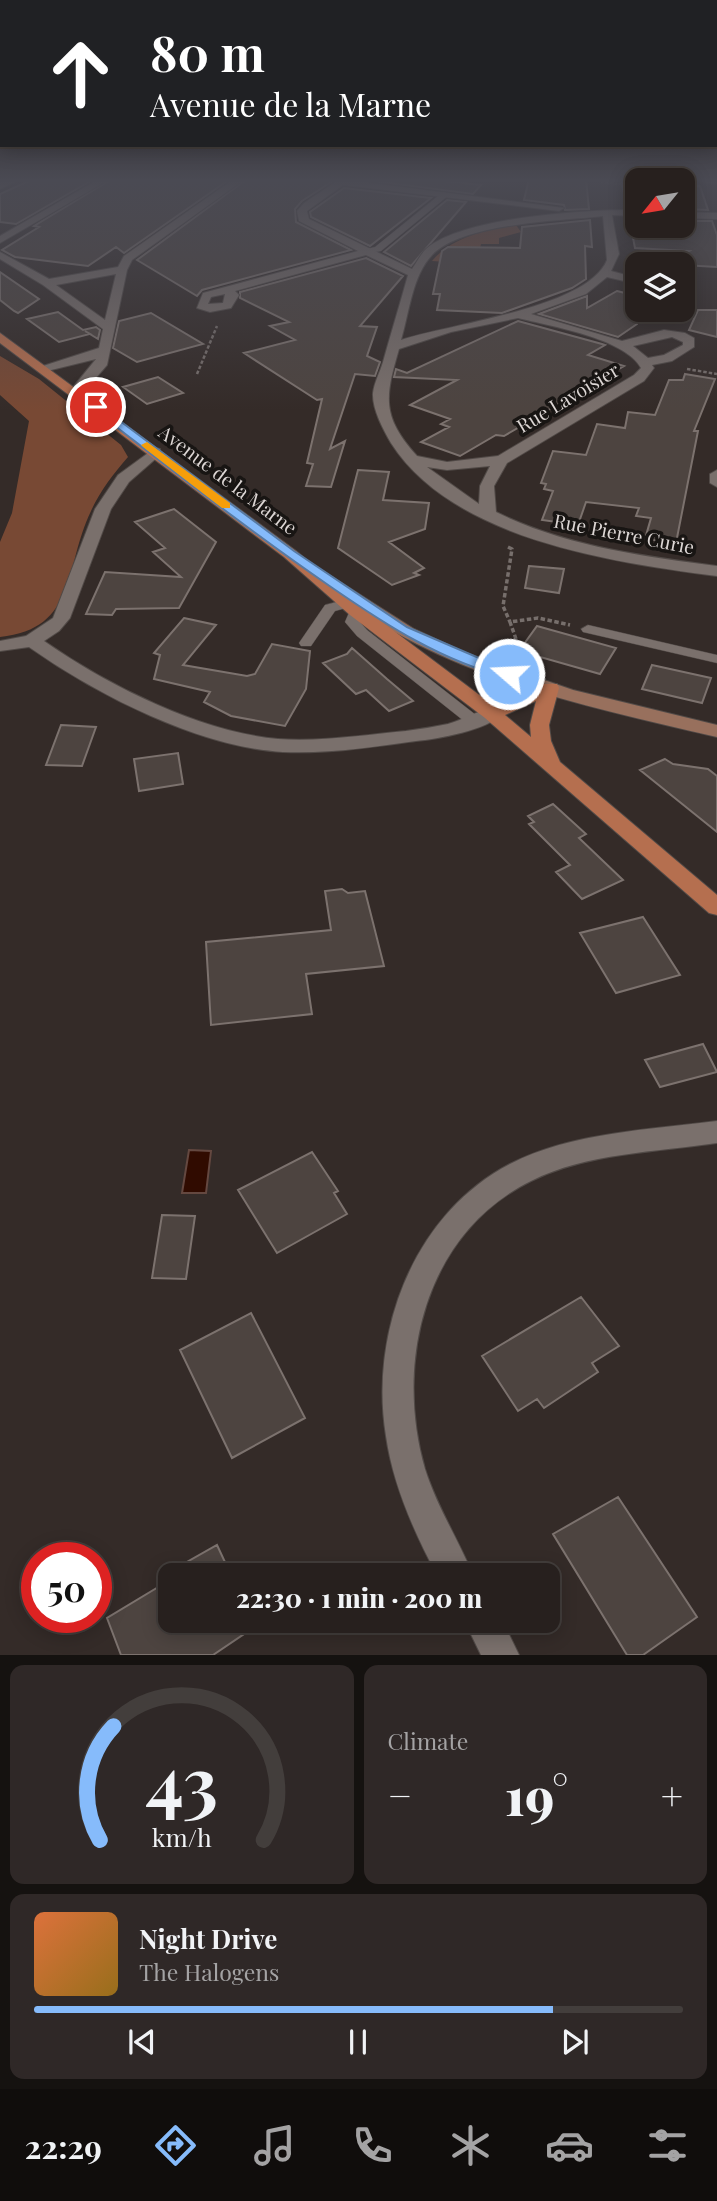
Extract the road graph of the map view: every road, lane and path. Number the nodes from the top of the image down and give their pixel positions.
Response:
1 (2, 256) edge
2 (132, 256) edge
3 (351, 256) edge
4 (375, 256) edge
5 (426, 256) edge
6 (611, 256) edge
7 (605, 273) junction
8 (414, 274) junction
9 (121, 276) junction
10 (625, 278) edge
11 (47, 283) junction
12 (227, 290) dead end
13 (520, 316) junction
14 (220, 317) dead end
15 (110, 329) junction
16 (0, 337) edge
17 (621, 345) junction
18 (393, 346) junction
19 (106, 349) junction
20 (648, 362) junction
21 (47, 369) junction
22 (197, 374) dead end
23 (77, 391) junction
24 (155, 452) junction
25 (412, 460) junction
26 (502, 460) junction
27 (717, 474) edge
28 (717, 483) edge
29 (490, 516) junction
30 (511, 527) junction
31 (290, 554) junction
32 (717, 570) edge
33 (352, 607) junction
34 (510, 622) junction
35 (588, 629) joint
36 (516, 639) dead end
37 (32, 640) junction
38 (306, 643) dead end
39 (0, 646) edge
40 (717, 659) edge
41 (550, 688) junction
42 (484, 718) junction
43 (717, 731) edge
44 (560, 773) junction
45 (717, 907) edge
46 (717, 1132) edge
47 (449, 1563) edge
48 (489, 1633) edge
49 (501, 1655) edge

1 - 11 street
2 - 9 street
3 - 12 street
4 - 8 street
5 - 8 street, Rue Pierre Curie
6 - 7 street
7 - 10 street
7 - 13 street
8 - 18 street, Rue Pierre Curie
9 - 11 street
9 - 15 street
11 - 15 street
13 - 17 street, Rue Lavoisier
13 - 18 street
14 - 22 path
15 - 19 street
16 - 21 main road, Avenue de la Marne
17 - 20 street, Rue Lavoisier
17 - 20 street, Rue Lavoisier
18 - 25 street, Rue Pierre Curie
19 - 21 street
19 - 23 street
20 - 26 street, Rue Lavoisier
21 - 23 main road, Avenue de la Marne
23 - 24 main road, Avenue de la Marne
24 - 31 main road, Avenue de la Marne
24 - 37 street
25 - 26 street, Rue Lavoisier
25 - 29 street, Rue Pierre Curie
26 - 29 street, Rue Lavoisier
27 - 28 street
29 - 30 street, Rue Pierre Curie
30 - 32 street, Rue Pierre Curie
30 - 34 path
31 - 33 main road, Avenue de la Marne
31 - 41 main road
33 - 38 lane
33 - 42 main road, Avenue de la Marne
34 - 35 path
34 - 36 path
35 - 40 lane
37 - 39 street
37 - 42 street
41 - 42 main road
41 - 43 main road
41 - 44 main road
42 - 44 main road, Avenue de la Marne
44 - 45 main road, Avenue de la Marne
46 - 47 street
48 - 49 street

